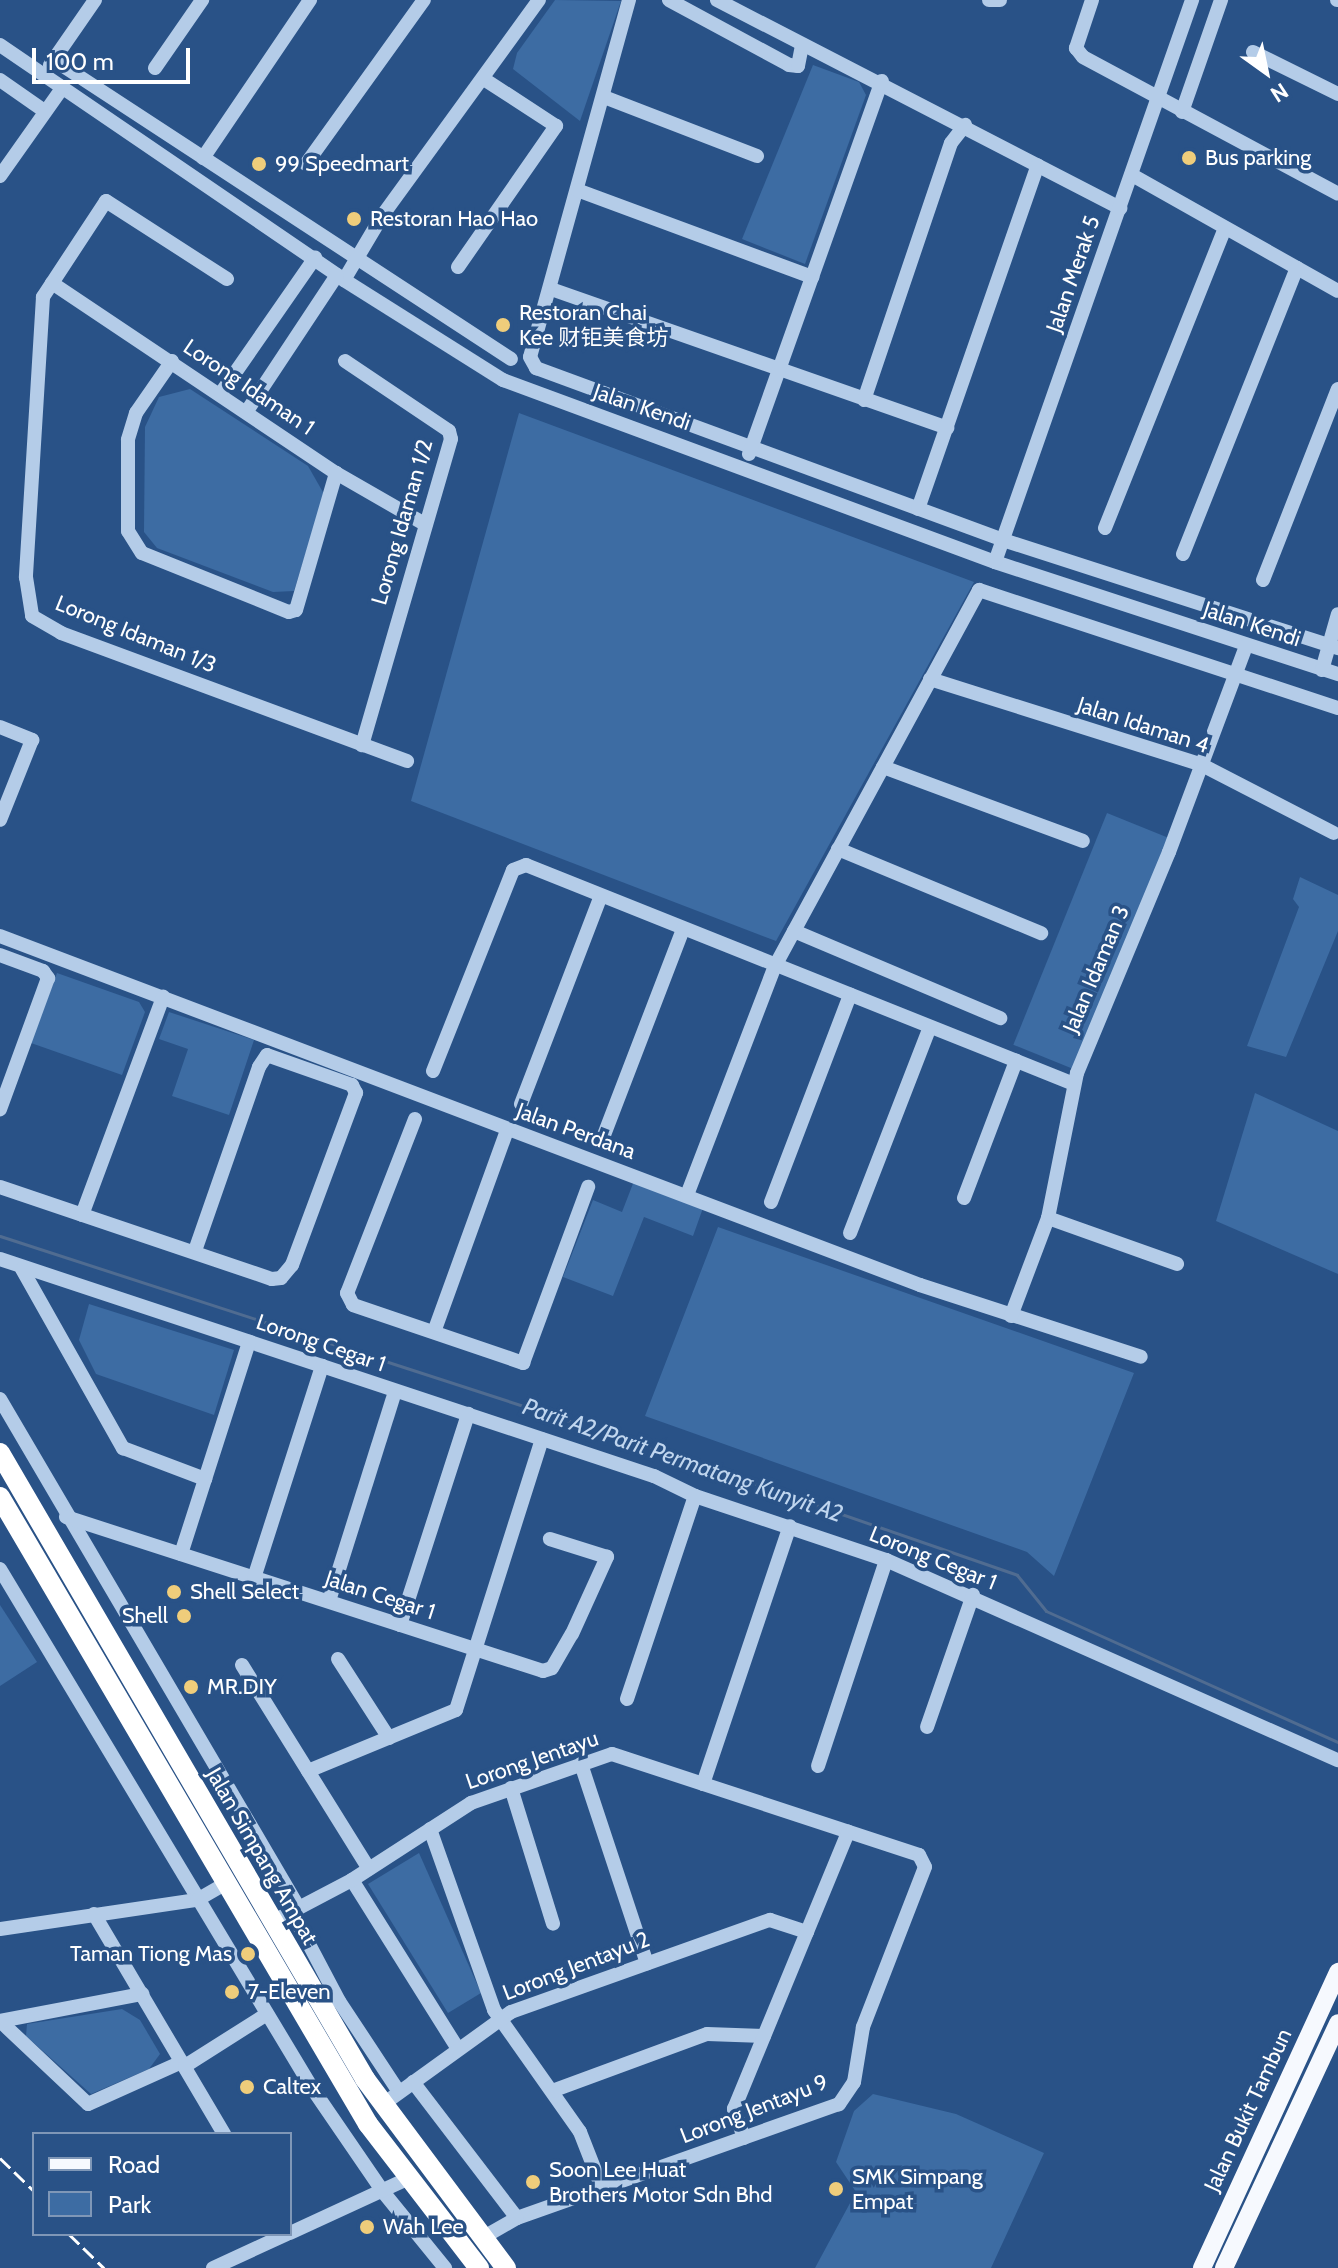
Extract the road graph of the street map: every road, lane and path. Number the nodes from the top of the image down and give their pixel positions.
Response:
1 (95, 0) edge
2 (202, 0) edge
3 (310, 0) edge
4 (424, 0) edge
5 (539, 0) edge
6 (629, 0) edge
7 (669, 0) edge
8 (717, 0) edge
9 (989, 0) edge
10 (1000, 0) edge
11 (1092, 0) edge
12 (1192, 0) edge
13 (1221, 0) edge
14 (0, 45) edge
15 (802, 46) junction
16 (1253, 52) dead end
17 (54, 60) junction
18 (155, 68) dead end
19 (44, 74) junction
20 (484, 79) junction
21 (0, 80) edge
22 (882, 81) junction
23 (63, 87) junction
24 (1338, 94) edge
25 (1158, 95) junction
26 (604, 97) junction
27 (43, 110) junction
28 (1182, 112) junction
29 (965, 125) junction
30 (757, 156) dead end
31 (203, 158) junction
32 (306, 164) dead end
33 (1038, 165) junction
34 (1132, 175) junction
35 (0, 176) edge
36 (577, 190) junction
37 (1338, 194) edge
38 (1120, 208) junction
39 (1225, 228) junction
40 (357, 257) junction
41 (315, 258) junction
42 (458, 267) dead end
43 (1297, 268) junction
44 (340, 277) junction
45 (812, 277) junction
46 (227, 279) dead end
47 (52, 283) junction
48 (551, 289) junction
49 (1338, 291) edge
50 (511, 359) dead end
51 (172, 361) junction
52 (345, 361) dead end
53 (779, 370) junction
54 (1338, 389) edge
55 (221, 393) junction
56 (864, 400) junction
57 (247, 411) junction
58 (947, 428) junction
59 (751, 447) junction
60 (745, 466) junction
61 (336, 473) junction
62 (918, 509) junction
63 (423, 523) junction
64 (1105, 528) dead end
65 (1003, 540) junction
66 (1183, 554) dead end
67 (995, 562) junction
68 (1263, 580) dead end
69 (1338, 614) edge
70 (1246, 646) junction
71 (1333, 647) edge
72 (1322, 670) junction
73 (1235, 674) junction
74 (1338, 674) edge
75 (930, 679) junction
76 (1338, 708) edge
77 (0, 727) edge
78 (362, 745) junction
79 (407, 761) dead end
80 (1202, 765) junction
81 (883, 767) junction
82 (0, 820) edge
83 (1334, 833) dead end
84 (1083, 841) dead end
85 (838, 849) junction
86 (601, 896) junction
87 (683, 929) junction
88 (794, 931) junction
89 (1041, 933) dead end
90 (0, 936) edge
91 (0, 955) edge
92 (775, 966) junction
93 (850, 995) junction
94 (163, 997) junction
95 (1000, 1018) dead end
96 (930, 1027) junction
97 (1016, 1061) junction
98 (433, 1071) dead end
99 (1074, 1084) junction
100 (521, 1104) dead end
101 (0, 1109) edge
102 (415, 1119) dead end
103 (507, 1130) junction
104 (604, 1135) dead end
105 (0, 1187) edge
106 (588, 1187) dead end
107 (687, 1195) junction
108 (964, 1198) dead end
109 (771, 1202) dead end
110 (82, 1215) junction
111 (1048, 1218) junction
112 (850, 1233) dead end
113 (195, 1251) junction
114 (0, 1259) edge
115 (1177, 1264) dead end
116 (22, 1269) junction
117 (1011, 1316) junction
118 (434, 1332) junction
119 (249, 1342) junction
120 (1141, 1357) dead end
121 (322, 1366) junction
122 (395, 1392) junction
123 (0, 1399) edge
124 (468, 1414) junction
125 (542, 1439) junction
126 (0, 1453) edge
127 (205, 1479) junction
128 (54, 1496) junction
129 (695, 1496) junction
130 (0, 1497) edge
131 (31, 1507) junction
132 (66, 1517) junction
133 (790, 1526) junction
134 (550, 1539) dead end
135 (181, 1554) junction
136 (886, 1560) junction
137 (0, 1569) edge
138 (254, 1578) junction
139 (973, 1595) junction
140 (329, 1601) junction
141 (400, 1625) junction
142 (473, 1649) junction
143 (338, 1659) dead end
144 (242, 1665) dead end
145 (627, 1699) dead end
146 (927, 1727) dead end
147 (389, 1738) junction
148 (1338, 1760) edge
149 (581, 1764) junction
150 (818, 1766) dead end
151 (308, 1771) junction
152 (703, 1784) junction
153 (511, 1788) junction
154 (430, 1829) junction
155 (848, 1832) junction
156 (919, 1855) joint
157 (369, 1869) junction
158 (352, 1880) junction
159 (225, 1884) junction
160 (197, 1900) junction
161 (295, 1910) junction
162 (94, 1914) junction
163 (272, 1922) junction
164 (553, 1924) dead end
165 (0, 1929) edge
166 (807, 1932) junction
167 (647, 1963) junction
168 (1338, 1972) edge
169 (142, 1994) junction
170 (267, 2014) junction
171 (499, 2020) junction
172 (0, 2021) edge
173 (1338, 2023) edge
174 (764, 2036) junction
175 (458, 2049) junction
176 (183, 2064) junction
177 (413, 2082) junction
178 (552, 2091) junction
179 (399, 2092) junction
180 (382, 2105) junction
181 (223, 2132) edge
182 (744, 2138) junction
183 (409, 2178) junction
184 (602, 2188) junction
185 (384, 2193) junction
186 (517, 2218) junction
187 (292, 2232) edge
188 (282, 2236) edge
189 (482, 2238) junction
190 (213, 2268) edge
191 (445, 2268) edge
192 (479, 2268) edge
193 (506, 2268) edge
194 (1202, 2268) edge
195 (1224, 2268) edge

1 - 17 street
2 - 18 street
3 - 31 street
4 - 32 street
5 - 20 street
6 - 26 street
7 - 15 street
8 - 15 street
9 - 10 street
11 - 25 street
12 - 25 street, Jalan Merak 5
13 - 28 street
14 - 19 street, Jalan Kendi
15 - 22 street
16 - 24 street
17 - 19 street
17 - 31 street
19 - 23 street, Jalan Kendi
20 - 40 street
20 - 42 street
21 - 27 street
22 - 29 street
22 - 45 street
23 - 27 street
23 - 41 street, Jalan Kendi
25 - 28 street
25 - 34 street, Jalan Merak 5
26 - 30 street
26 - 36 street
27 - 35 street
28 - 37 street
29 - 33 street
29 - 56 street
31 - 40 street
33 - 38 street
33 - 58 street
34 - 38 street, Jalan Merak 5
34 - 39 street
36 - 45 street
36 - 48 street
38 - 65 street, Jalan Merak 5
39 - 43 street
39 - 64 street
40 - 44 street
40 - 50 street
41 - 44 street, Jalan Kendi
41 - 55 street
43 - 49 street
43 - 66 street
44 - 57 street
44 - 60 street, Jalan Kendi
45 - 53 street
46 - 47 street, Lorong Idaman 1/3
47 - 51 street, Lorong Idaman 1
47 - 78 street, Lorong Idaman 1/3
48 - 53 street
48 - 59 street, Jalan Kendi
51 - 55 street, Lorong Idaman 1
51 - 61 street
52 - 63 street, Lorong Idaman 1/2
53 - 56 street
53 - 59 street
54 - 68 street
55 - 57 street, Lorong Idaman 1
56 - 58 street
57 - 61 street, Lorong Idaman 1
58 - 62 street
59 - 60 street
59 - 62 street, Jalan Kendi
60 - 67 street, Jalan Kendi
61 - 63 street, Lorong Idaman 1
62 - 65 street, Jalan Kendi
63 - 78 street, Lorong Idaman 1/2
65 - 67 street, Jalan Merak 5
65 - 71 street, Jalan Kendi
67 - 70 street, Jalan Kendi
69 - 71 street
70 - 72 street, Jalan Kendi
70 - 73 street, Jalan Idaman 3
71 - 72 street
72 - 74 street, Jalan Kendi
73 - 75 street
73 - 76 street
73 - 80 street, Jalan Idaman 3
75 - 80 street, Jalan Idaman 4
75 - 81 street
77 - 82 street
78 - 79 street, Lorong Idaman 1/3
80 - 83 street, Jalan Idaman 4
80 - 99 street, Jalan Idaman 3
81 - 84 street
81 - 85 street
85 - 88 street
85 - 89 street
86 - 87 street
86 - 98 street
86 - 100 street
87 - 92 street
87 - 104 street
88 - 92 street
88 - 95 street
90 - 94 street, Jalan Perdana
91 - 101 street
92 - 93 street
92 - 107 street
93 - 96 street
93 - 109 street
94 - 103 street, Jalan Perdana
94 - 110 street
96 - 97 street
96 - 112 street
97 - 99 street
97 - 108 street
99 - 111 street, Jalan Idaman 3
102 - 118 street
103 - 107 street, Jalan Perdana
103 - 118 street
105 - 110 street
106 - 118 street
107 - 117 street, Jalan Perdana
110 - 113 street
111 - 115 street
111 - 117 street, Jalan Idaman 3
113 - 113 street
114 - 116 street, Lorong Cegar 1
116 - 119 street, Lorong Cegar 1
116 - 127 street
117 - 120 street, Jalan Perdana
119 - 121 street, Lorong Cegar 1
119 - 127 street
121 - 122 street, Lorong Cegar 1
121 - 138 street
122 - 124 street, Lorong Cegar 1
122 - 140 street
123 - 128 street
124 - 125 street, Lorong Cegar 1
124 - 141 street
125 - 129 street, Lorong Cegar 1
125 - 142 street
126 - 131 highway, Jalan Simpang Ampat
127 - 135 street
128 - 131 street
128 - 132 street
129 - 133 street, Lorong Cegar 1
129 - 145 street
130 - 159 highway, Jalan Simpang Ampat
131 - 163 highway, Jalan Simpang Ampat
132 - 135 street, Jalan Cegar 1
132 - 161 street
133 - 136 street, Lorong Cegar 1
133 - 152 street
134 - 142 street, Jalan Cegar 1
135 - 138 street, Jalan Cegar 1
136 - 139 street, Lorong Cegar 1
136 - 150 street
137 - 160 street
138 - 140 street, Jalan Cegar 1
139 - 146 street
139 - 148 street, Lorong Cegar 1
140 - 141 street, Jalan Cegar 1
141 - 142 street, Jalan Cegar 1
142 - 147 street
143 - 147 street
144 - 151 street
147 - 151 street
149 - 152 street, Lorong Jentayu
149 - 153 street, Lorong Jentayu
149 - 167 street
151 - 157 street
152 - 155 street, Lorong Jentayu
153 - 154 street, Lorong Jentayu
153 - 164 street
154 - 157 street, Lorong Jentayu
154 - 171 street
155 - 156 street, Lorong Jentayu
155 - 166 street
156 - 182 street, Lorong Jentayu 9
157 - 158 street, Lorong Jentayu
158 - 161 street, Lorong Jentayu
158 - 175 street
159 - 160 street
159 - 183 highway, Jalan Simpang Ampat
160 - 162 street
160 - 170 street
161 - 163 street, Lorong Jentayu
161 - 179 street
162 - 165 street
162 - 169 street
163 - 180 highway, Jalan Simpang Ampat
166 - 167 street, Lorong Jentayu 2
166 - 174 street
167 - 171 street, Lorong Jentayu 2
168 - 194 main road, Jalan Bukit Tambun
169 - 172 street
169 - 176 street
170 - 176 street
170 - 185 street
171 - 175 street, Lorong Jentayu 2
171 - 178 street
172 - 176 street
173 - 195 main road, Jalan Bukit Tambun
174 - 178 street
174 - 182 street
175 - 177 street, Lorong Jentayu 2
176 - 181 street
177 - 179 street, Lorong Jentayu 2
177 - 186 street
178 - 184 street
179 - 180 street, Lorong Jentayu 2
180 - 189 highway, Jalan Simpang Ampat
182 - 184 street, Lorong Jentayu 9
183 - 185 street
183 - 192 highway, Jalan Simpang Ampat
184 - 186 street, Lorong Jentayu 9
185 - 187 street
185 - 191 street
186 - 189 street, Lorong Jentayu 9
188 - 190 street
189 - 193 highway, Jalan Simpang Ampat

